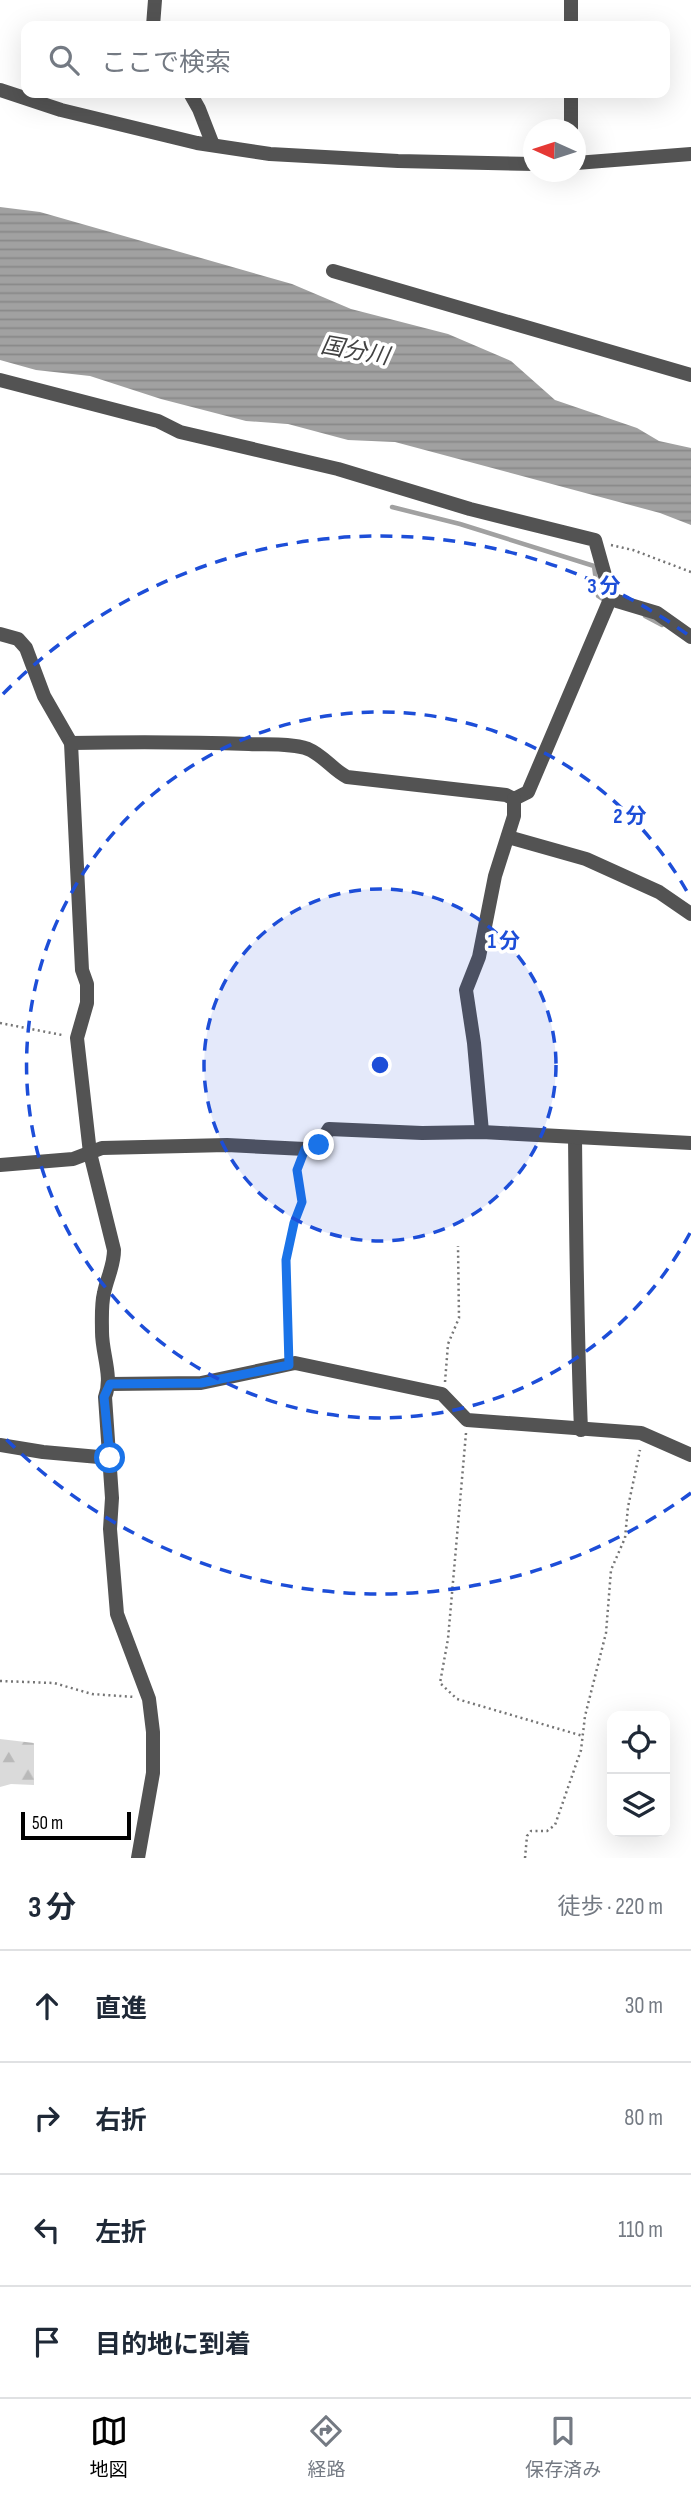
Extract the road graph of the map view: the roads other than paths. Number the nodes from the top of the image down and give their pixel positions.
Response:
1 (155, 0) edge
2 (571, 0) edge
3 (153, 21) edge
4 (571, 21) edge
5 (0, 90) edge
6 (21, 97) edge
7 (24, 98) edge
8 (193, 98) edge
9 (571, 98) edge
10 (571, 119) edge
11 (213, 145) junction
12 (691, 154) edge
13 (586, 162) edge
14 (523, 164) edge
15 (333, 271) dead end
16 (691, 375) edge
17 (0, 380) edge
18 (609, 601) junction
19 (0, 634) edge
20 (691, 637) edge
21 (71, 743) junction
22 (514, 799) junction
23 (508, 837) junction
24 (691, 914) edge
25 (481, 1132) junction
26 (575, 1137) junction
27 (691, 1143) edge
28 (90, 1153) junction
29 (0, 1165) edge
30 (110, 1384) junction
31 (581, 1430) junction
32 (0, 1445) edge
33 (691, 1455) edge
34 (110, 1458) junction
35 (138, 1858) edge

1 - 3 street
2 - 4 street
5 - 6 street
7 - 11 street
8 - 11 street
9 - 10 street
11 - 14 street
12 - 13 street
15 - 16 street
17 - 18 street
18 - 20 street
18 - 22 street
19 - 21 street
21 - 22 street
21 - 28 street
22 - 23 street
23 - 24 street
23 - 25 street
25 - 26 street
25 - 28 street
26 - 27 street
26 - 31 street
28 - 29 street
28 - 30 street
30 - 31 street
30 - 34 street
31 - 33 street
32 - 34 street
34 - 35 street

